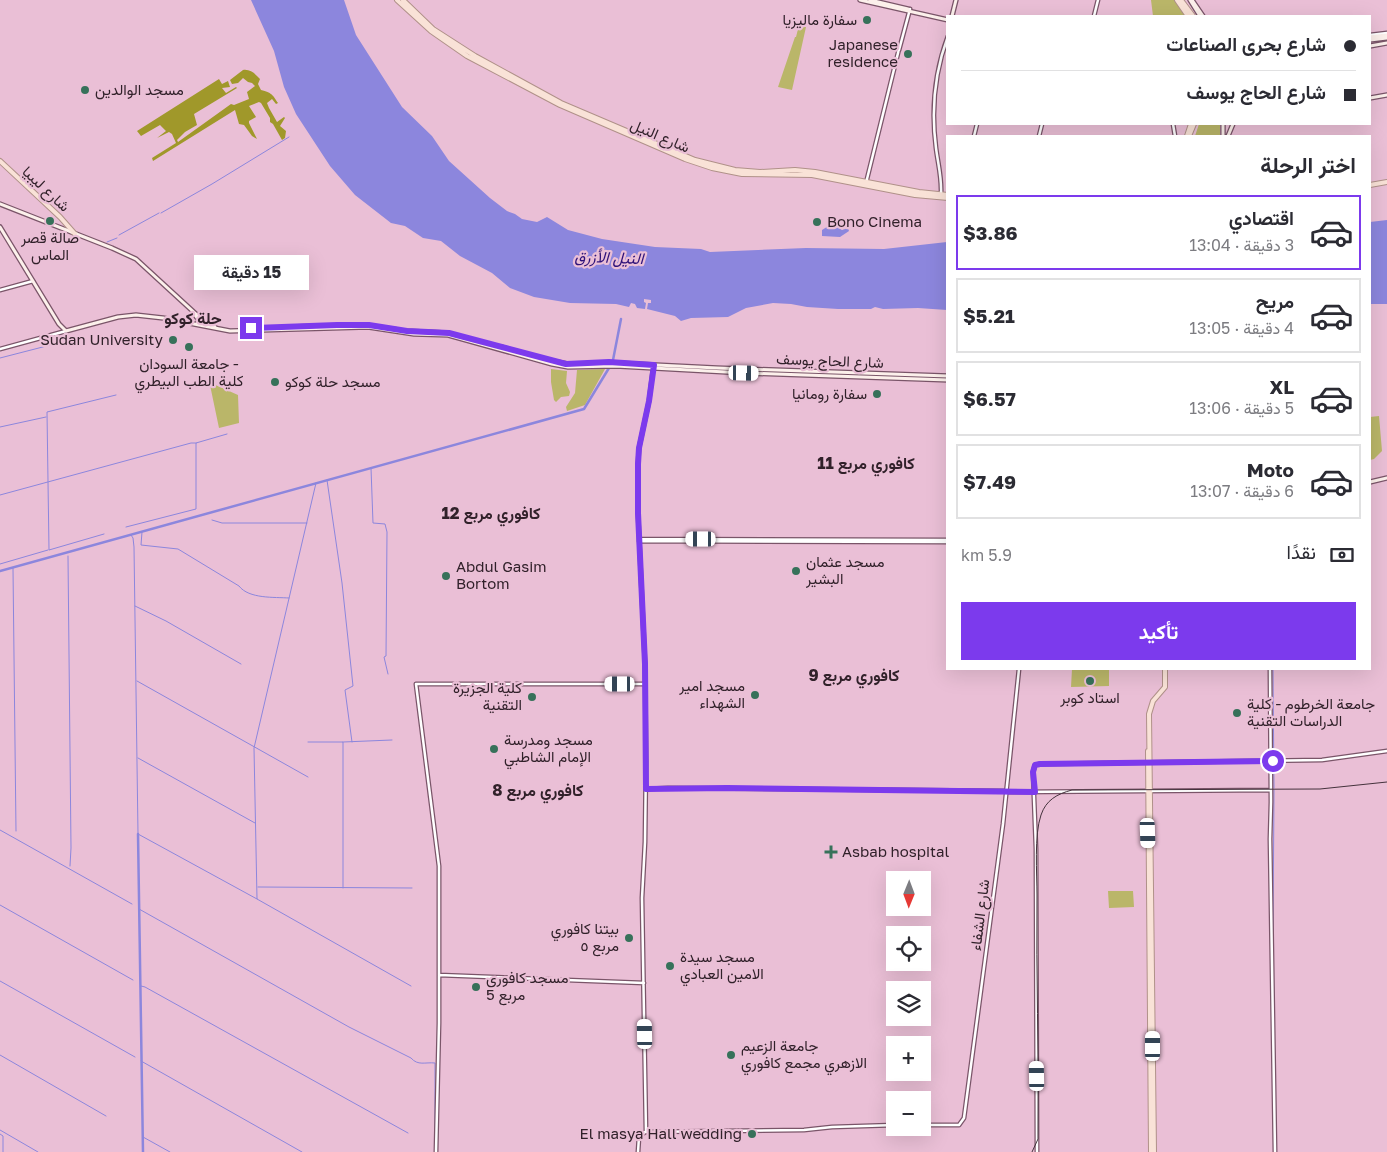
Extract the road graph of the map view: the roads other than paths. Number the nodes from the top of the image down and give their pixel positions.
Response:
1 (397, 0) edge
2 (402, 0) edge
3 (860, 0) edge
4 (870, 0) edge
5 (957, 0) edge
6 (1098, 0) edge
7 (1191, 0) edge
8 (1181, 1) edge
9 (908, 10) junction
10 (953, 15) edge
11 (1094, 15) edge
12 (1188, 15) edge
13 (1192, 15) edge
14 (1201, 15) edge
15 (946, 19) edge
16 (1386, 35) edge
17 (1371, 38) edge
18 (946, 43) edge
19 (1387, 44) edge
20 (1371, 46) edge
21 (1387, 95) edge
22 (1371, 98) edge
23 (570, 108) junction
24 (0, 161) edge
25 (1387, 181) edge
26 (867, 183) junction
27 (1371, 184) edge
28 (941, 194) junction
29 (946, 195) edge
30 (946, 196) edge
31 (0, 205) edge
32 (0, 227) edge
33 (75, 234) junction
34 (33, 281) junction
35 (0, 290) edge
36 (194, 312) junction
37 (59, 324) junction
38 (193, 324) junction
39 (236, 330) junction
40 (69, 331) junction
41 (57, 334) junction
42 (0, 349) edge
43 (654, 366) junction
44 (946, 376) edge
45 (915, 377) junction
46 (946, 380) edge
47 (1387, 478) edge
48 (1371, 482) edge
49 (639, 540) junction
50 (946, 541) edge
51 (1020, 670) edge
52 (1164, 670) edge
53 (1270, 670) edge
54 (645, 684) junction
55 (1387, 752) edge
56 (1272, 761) junction
57 (1149, 762) junction
58 (646, 789) junction
59 (1271, 790) junction
60 (1006, 791) junction
61 (1149, 791) junction
62 (1035, 792) junction
63 (438, 975) junction
64 (644, 983) junction
65 (931, 1125) edge
66 (886, 1126) edge
67 (646, 1132) junction
68 (436, 1152) edge
69 (638, 1152) edge
70 (1038, 1152) edge
71 (1153, 1152) edge
72 (1275, 1152) edge

1 - 23 main road, شارع النيل
2 - 23 main road, شارع النيل
3 - 9 main road
4 - 9 main road
5 - 10 main road
6 - 11 street
7 - 14 main road
8 - 12 main road
8 - 13 main road
9 - 15 main road
9 - 26 street
16 - 17 main road
18 - 28 street
19 - 20 main road
21 - 22 main road
23 - 26 main road, شارع النيل
24 - 33 main road, شارع ليبيا
25 - 27 main road
26 - 28 main road, شارع النيل
26 - 30 main road, شارع النيل
28 - 29 main road, شارع النيل
31 - 33 main road
32 - 34 main road
33 - 36 main road
34 - 35 street
34 - 37 main road
36 - 38 main road
36 - 39 main road
37 - 40 main road
37 - 41 street
38 - 39 main road
38 - 40 main road
39 - 43 main road, شارع الحاج يوسف
40 - 41 street
41 - 42 street
43 - 45 main road, شارع الحاج يوسف
43 - 49 street
44 - 45 main road, شارع الحاج يوسف
45 - 46 main road, شارع الحاج يوسف
47 - 48 main road
49 - 50 street
49 - 54 street
51 - 60 street, شارع الشفاء
52 - 57 main road
53 - 56 street
54 - 58 street
54 - 63 street
55 - 56 street
56 - 57 street
56 - 59 street
57 - 61 main road
57 - 62 street
58 - 60 street
58 - 64 street
59 - 61 street
59 - 72 street
60 - 62 street
60 - 65 street, شارع الشفاء
61 - 62 street
61 - 71 main road
62 - 70 street
63 - 64 street
63 - 68 street
64 - 67 street
66 - 67 street
67 - 69 street

